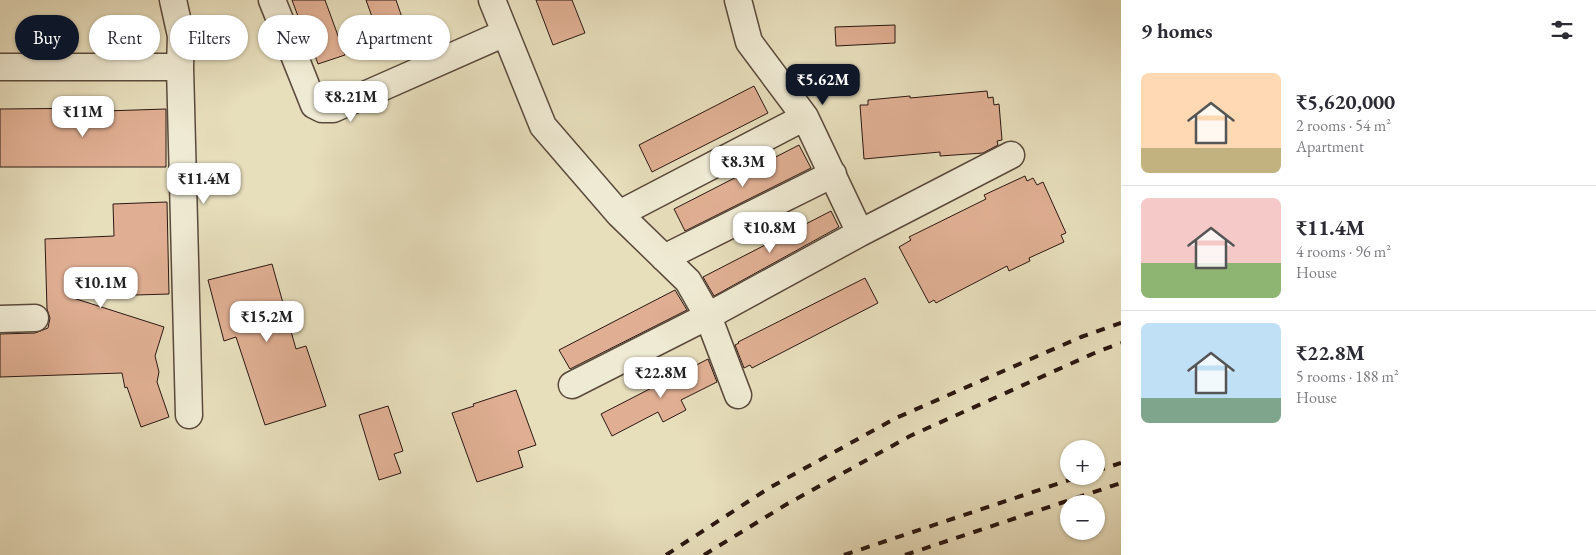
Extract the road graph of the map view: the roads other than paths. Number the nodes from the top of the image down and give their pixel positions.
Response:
1 (172, 0) edge
2 (272, 0) edge
3 (492, 0) edge
4 (738, 0) edge
5 (505, 33) junction
6 (0, 67) edge
7 (180, 67) junction
8 (805, 118) junction
9 (1011, 155) dead end
10 (833, 174) junction
11 (619, 214) junction
12 (860, 233) junction
13 (664, 258) junction
14 (708, 316) junction
15 (35, 318) dead end
16 (0, 319) edge
17 (572, 385) dead end
18 (738, 395) dead end
19 (189, 415) dead end

1 - 7 street
2 - 5 street
3 - 5 street
4 - 8 street
5 - 11 street
6 - 7 street
7 - 19 street
8 - 10 street
8 - 11 street
9 - 12 street
10 - 12 street
10 - 13 street
11 - 13 street
12 - 14 street
13 - 14 street
14 - 17 street
14 - 18 street
15 - 16 street

